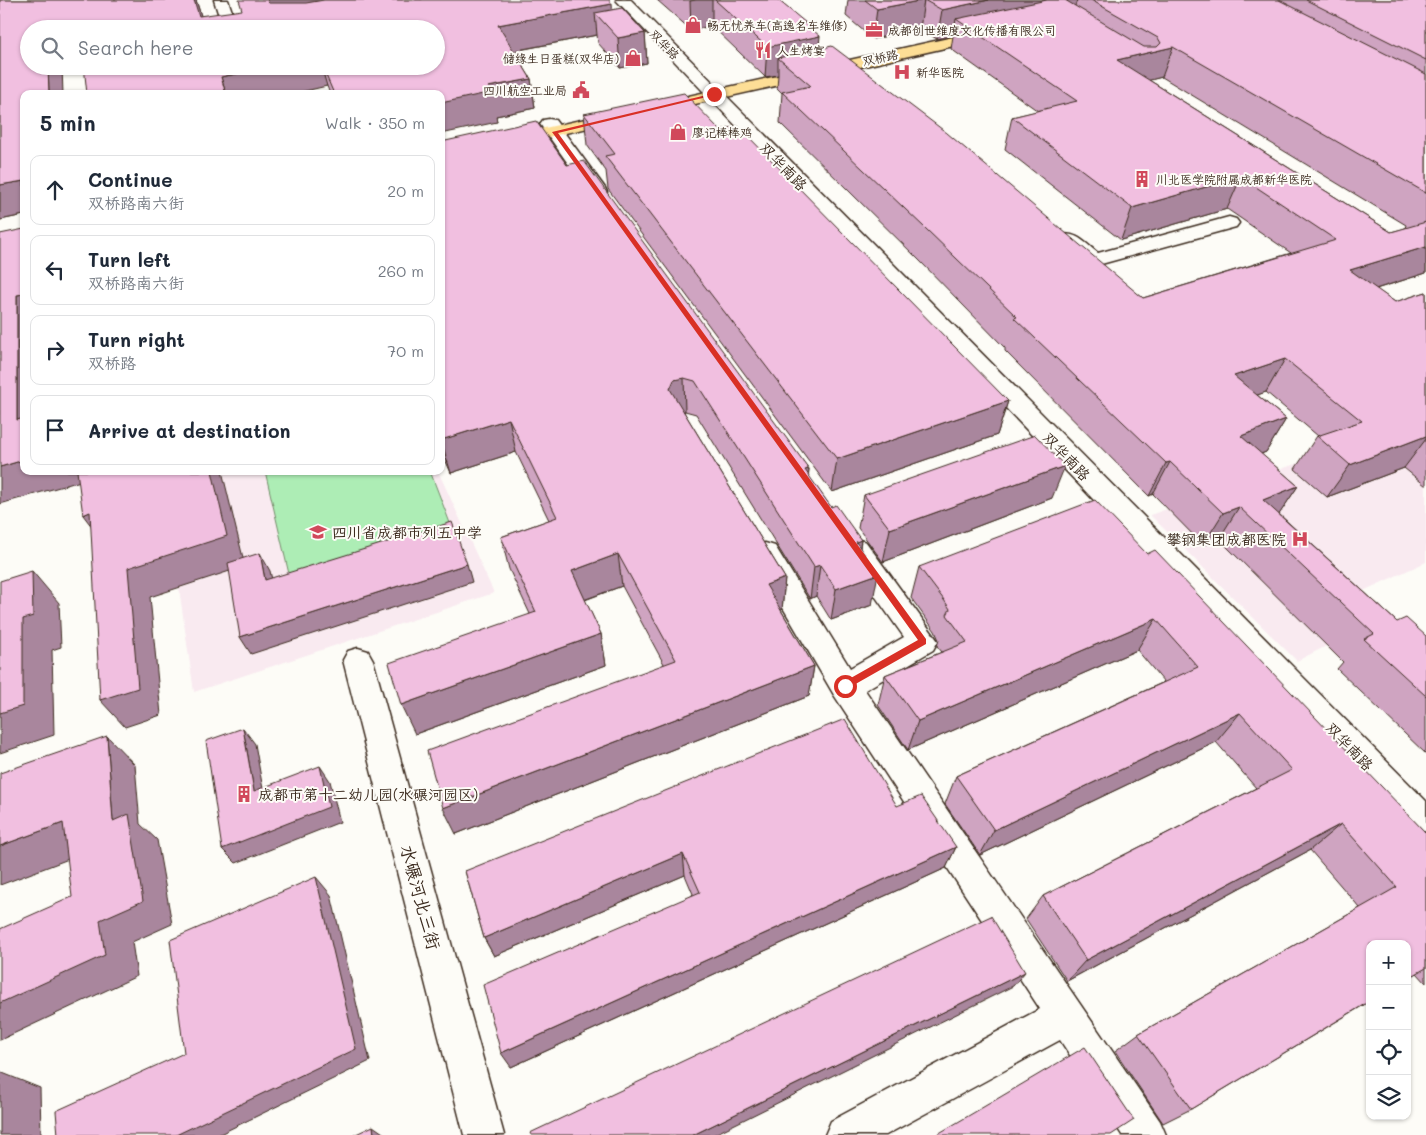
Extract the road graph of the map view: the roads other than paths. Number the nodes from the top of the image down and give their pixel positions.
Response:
1 (221, 0) edge
2 (623, 0) edge
3 (228, 20) edge
4 (854, 63) junction
5 (876, 81) edge
6 (711, 91) junction
7 (552, 128) junction
8 (445, 146) edge
9 (445, 155) edge
10 (613, 213) edge
11 (1229, 223) dead end
12 (1051, 226) edge
13 (841, 528) edge
14 (752, 532) edge
15 (358, 660) dead end
16 (845, 686) junction
17 (1426, 824) edge
18 (1066, 1016) junction
19 (484, 1135) edge
20 (845, 1135) edge
21 (1146, 1135) edge

1 - 3 street
2 - 6 street, 双华路
4 - 5 street
4 - 6 main road, 双桥路
4 - 6 main road, 双桥路
6 - 7 main road, 双桥路
6 - 17 street, 双华南路
7 - 8 main road, 双桥路
7 - 9 main road, 双桥路
7 - 10 street
11 - 12 street
13 - 16 street
14 - 16 street
15 - 19 street, 水碾河北三街
16 - 18 street
18 - 20 street
18 - 21 street

